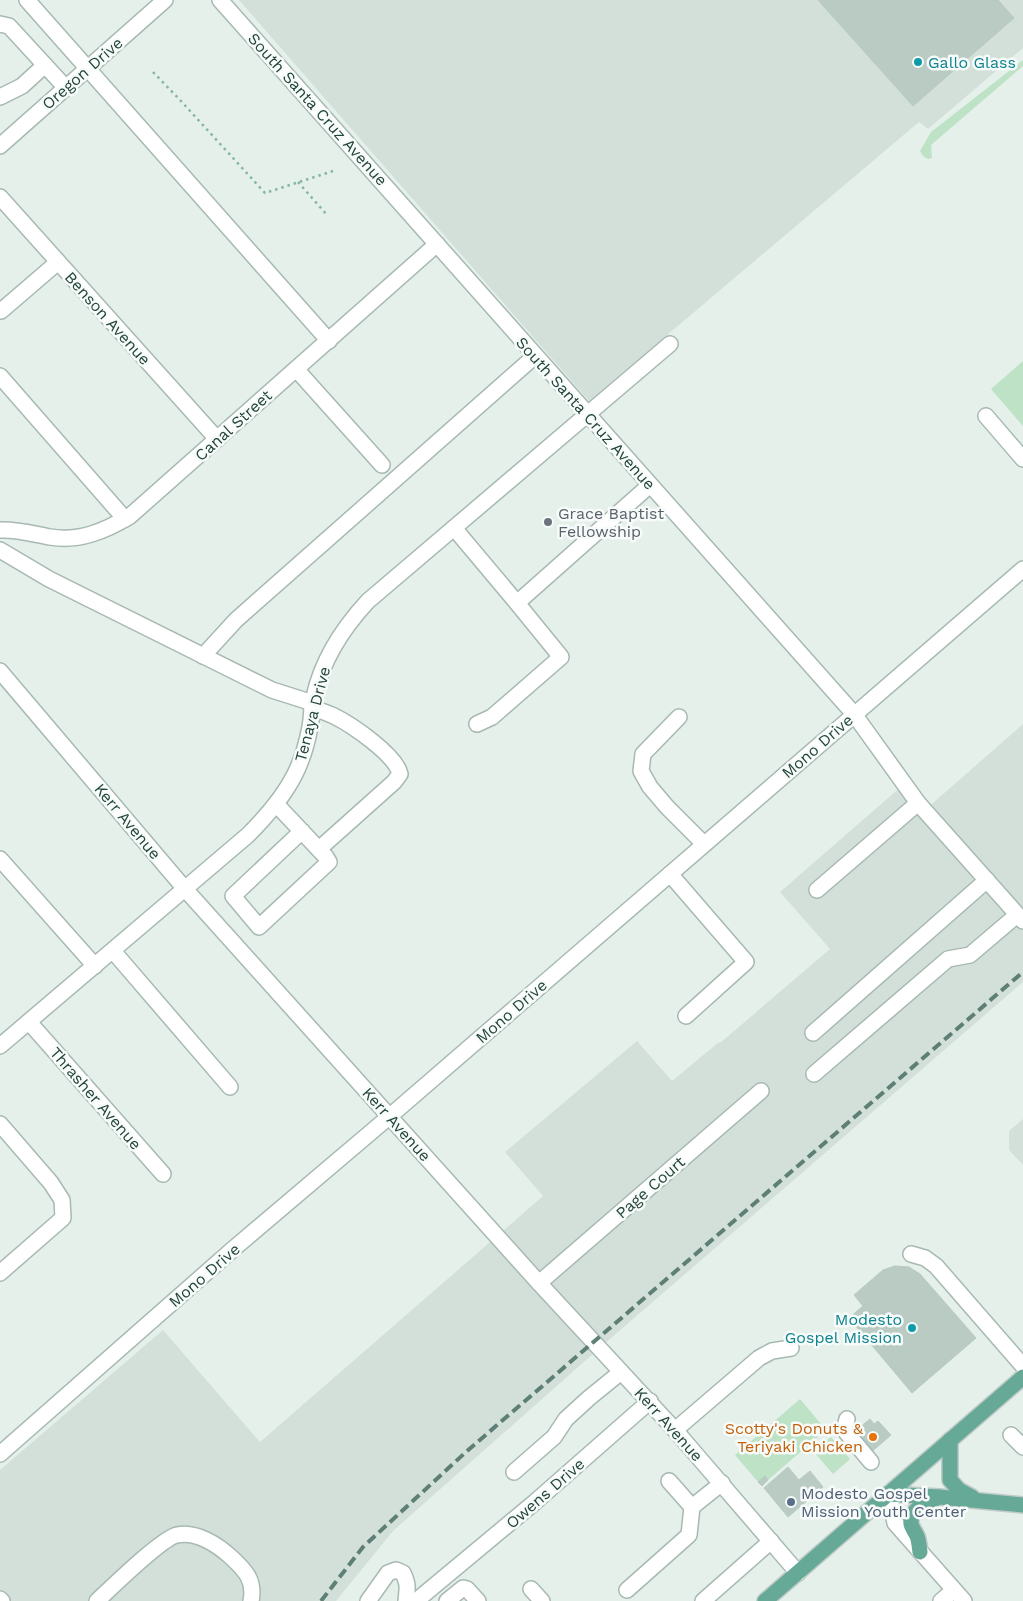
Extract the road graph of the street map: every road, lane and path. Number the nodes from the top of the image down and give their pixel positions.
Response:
1 (27, 0) edge
2 (165, 0) edge
3 (220, 0) edge
4 (0, 24) edge
5 (45, 65) junction
6 (88, 68) junction
7 (153, 72) dead end
8 (66, 88) junction
9 (0, 97) edge
10 (0, 146) edge
11 (333, 171) dead end
12 (298, 182) junction
13 (0, 196) edge
14 (327, 215) dead end
15 (437, 244) junction
16 (58, 262) junction
17 (1, 311) edge
18 (329, 341) junction
19 (670, 344) dead end
20 (535, 356) junction
21 (296, 369) junction
22 (0, 376) edge
23 (587, 414) junction
24 (986, 416) dead end
25 (217, 439) junction
26 (1023, 458) edge
27 (382, 465) dead end
28 (650, 485) junction
29 (125, 519) junction
30 (454, 528) junction
31 (0, 530) edge
32 (0, 550) edge
33 (1023, 568) edge
34 (517, 603) junction
35 (203, 656) junction
36 (0, 671) edge
37 (313, 705) junction
38 (854, 714) junction
39 (679, 717) dead end
40 (476, 724) dead end
41 (918, 803) junction
42 (276, 804) junction
43 (302, 831) junction
44 (704, 844) junction
45 (319, 850) junction
46 (0, 859) edge
47 (670, 874) junction
48 (987, 880) junction
49 (185, 889) junction
50 (817, 890) dead end
51 (1020, 918) edge
52 (113, 951) junction
53 (95, 966) junction
54 (686, 1016) dead end
55 (29, 1022) junction
56 (813, 1033) dead end
57 (0, 1046) edge
58 (814, 1074) dead end
59 (230, 1087) dead end
60 (761, 1091) dead end
61 (390, 1116) junction
62 (0, 1124) edge
63 (163, 1174) dead end
64 (910, 1254) dead end
65 (0, 1273) edge
66 (538, 1283) junction
67 (791, 1348) dead end
68 (1023, 1366) edge
69 (621, 1372) junction
70 (1023, 1377) edge
71 (650, 1402) junction
72 (846, 1419) dead end
73 (675, 1430) junction
74 (1011, 1435) dead end
75 (950, 1440) junction
76 (1023, 1447) edge
77 (0, 1454) edge
78 (871, 1462) dead end
79 (514, 1472) dead end
80 (669, 1481) dead end
81 (722, 1483) junction
82 (889, 1494) junction
83 (939, 1497) junction
84 (978, 1500) junction
85 (1023, 1505) edge
86 (692, 1508) junction
87 (771, 1541) junction
88 (920, 1552) junction
89 (798, 1573) junction
90 (531, 1589) dead end
91 (627, 1590) dead end
92 (959, 1596) edge
93 (97, 1601) edge
94 (252, 1601) edge
95 (368, 1601) edge
96 (406, 1601) edge
97 (416, 1601) edge
98 (447, 1601) edge
99 (478, 1601) edge
100 (542, 1601) edge
101 (703, 1601) edge
102 (765, 1601) edge
103 (941, 1601) edge

1 - 6 street
2 - 6 street, Oregon Drive
3 - 15 street, South Santa Cruz Avenue
4 - 5 street
5 - 8 street
5 - 9 street
6 - 8 street, Oregon Drive
6 - 18 street
7 - 12 path
8 - 10 street, Oregon Drive
11 - 12 path
12 - 14 path
13 - 16 street, Benson Avenue
15 - 18 street, Canal Street
15 - 20 street, South Santa Cruz Avenue
16 - 17 street
16 - 25 street, Benson Avenue
18 - 21 street, Canal Street
19 - 23 street, Tenaya Drive
20 - 23 street, South Santa Cruz Avenue
20 - 35 street
21 - 25 street, Canal Street
21 - 27 street
22 - 29 street
23 - 28 street, South Santa Cruz Avenue
23 - 30 street, Tenaya Drive
24 - 26 street
25 - 29 street, Canal Street
28 - 34 street
28 - 38 street, South Santa Cruz Avenue
29 - 31 street, Canal Street
30 - 34 street
30 - 37 street, Tenaya Drive
32 - 35 street
33 - 38 street, Mono Drive
34 - 40 street
35 - 37 street
36 - 49 street, Kerr Avenue
37 - 42 street, Tenaya Drive
37 - 45 street
38 - 41 street, South Santa Cruz Avenue
38 - 44 street, Mono Drive
39 - 44 street
41 - 48 street, South Santa Cruz Avenue
41 - 50 street
42 - 43 street
42 - 49 street, Tenaya Drive
43 - 45 street
43 - 45 street
44 - 47 street, Mono Drive
46 - 53 street
47 - 54 street
47 - 61 street, Mono Drive
48 - 51 street, South Santa Cruz Avenue
48 - 56 street
49 - 52 street, Tenaya Drive
49 - 61 street, Kerr Avenue
51 - 58 street
52 - 53 street, Tenaya Drive
52 - 59 street
53 - 55 street, Tenaya Drive
55 - 57 street, Tenaya Drive
55 - 63 street, Thrasher Avenue
60 - 66 street, Page Court
61 - 66 street, Kerr Avenue
61 - 77 street, Mono Drive
62 - 65 street
64 - 68 street
66 - 69 street, Kerr Avenue
67 - 73 street
69 - 71 street, Kerr Avenue
69 - 79 street
70 - 75 main road
71 - 73 street, Kerr Avenue
71 - 97 street, Owens Drive
72 - 78 street
73 - 81 street, Kerr Avenue
74 - 76 street
75 - 82 main road
75 - 84 main road
80 - 86 street
81 - 86 street
81 - 87 street, Kerr Avenue
82 - 83 main road
82 - 88 street
82 - 89 main road
83 - 84 main road
83 - 88 main road
84 - 85 main road
86 - 91 street
87 - 89 street, Kerr Avenue
87 - 101 street
88 - 92 street
89 - 102 main road
90 - 100 street
92 - 103 street
93 - 94 street
95 - 96 street
98 - 99 street

